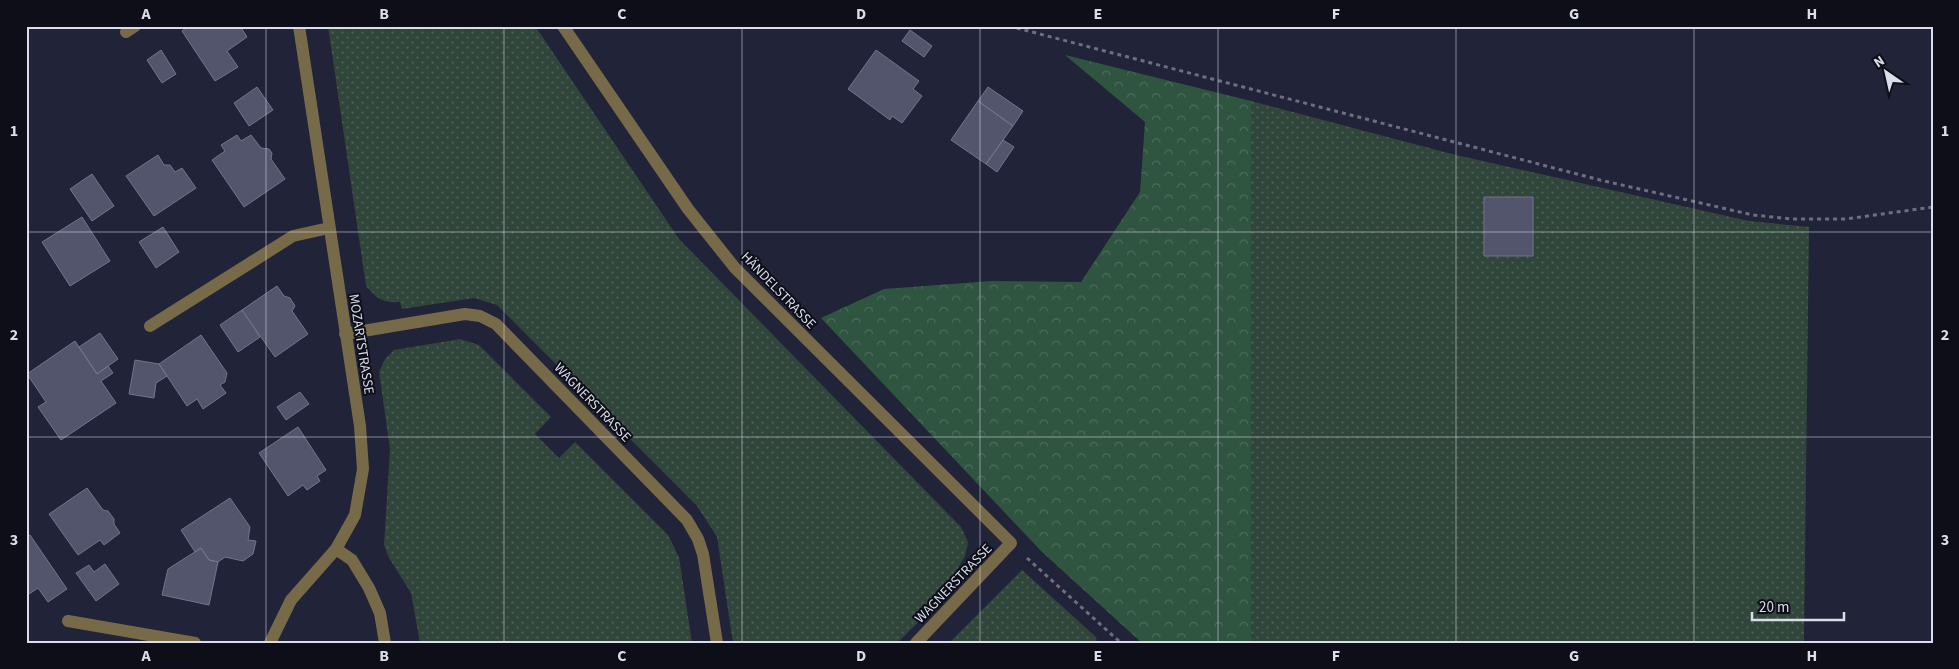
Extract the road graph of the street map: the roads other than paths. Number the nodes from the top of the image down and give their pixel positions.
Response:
1 (300, 26) edge
2 (563, 26) edge
3 (329, 228) junction
4 (150, 326) dead end
5 (346, 334) junction
6 (1011, 543) joint
7 (336, 548) junction
8 (68, 621) dead end
9 (195, 643) edge
10 (270, 643) edge
11 (385, 643) edge
12 (717, 643) edge
13 (916, 643) edge

1 - 3 street, MOZARTSTRASSE
2 - 6 street, HÄNDELSTRASSE
3 - 4 street
3 - 5 street, MOZARTSTRASSE
5 - 7 street, MOZARTSTRASSE
5 - 12 street, WAGNERSTRASSE
6 - 13 street, WAGNERSTRASSE
7 - 10 street, MOZARTSTRASSE
7 - 11 street
8 - 9 street

